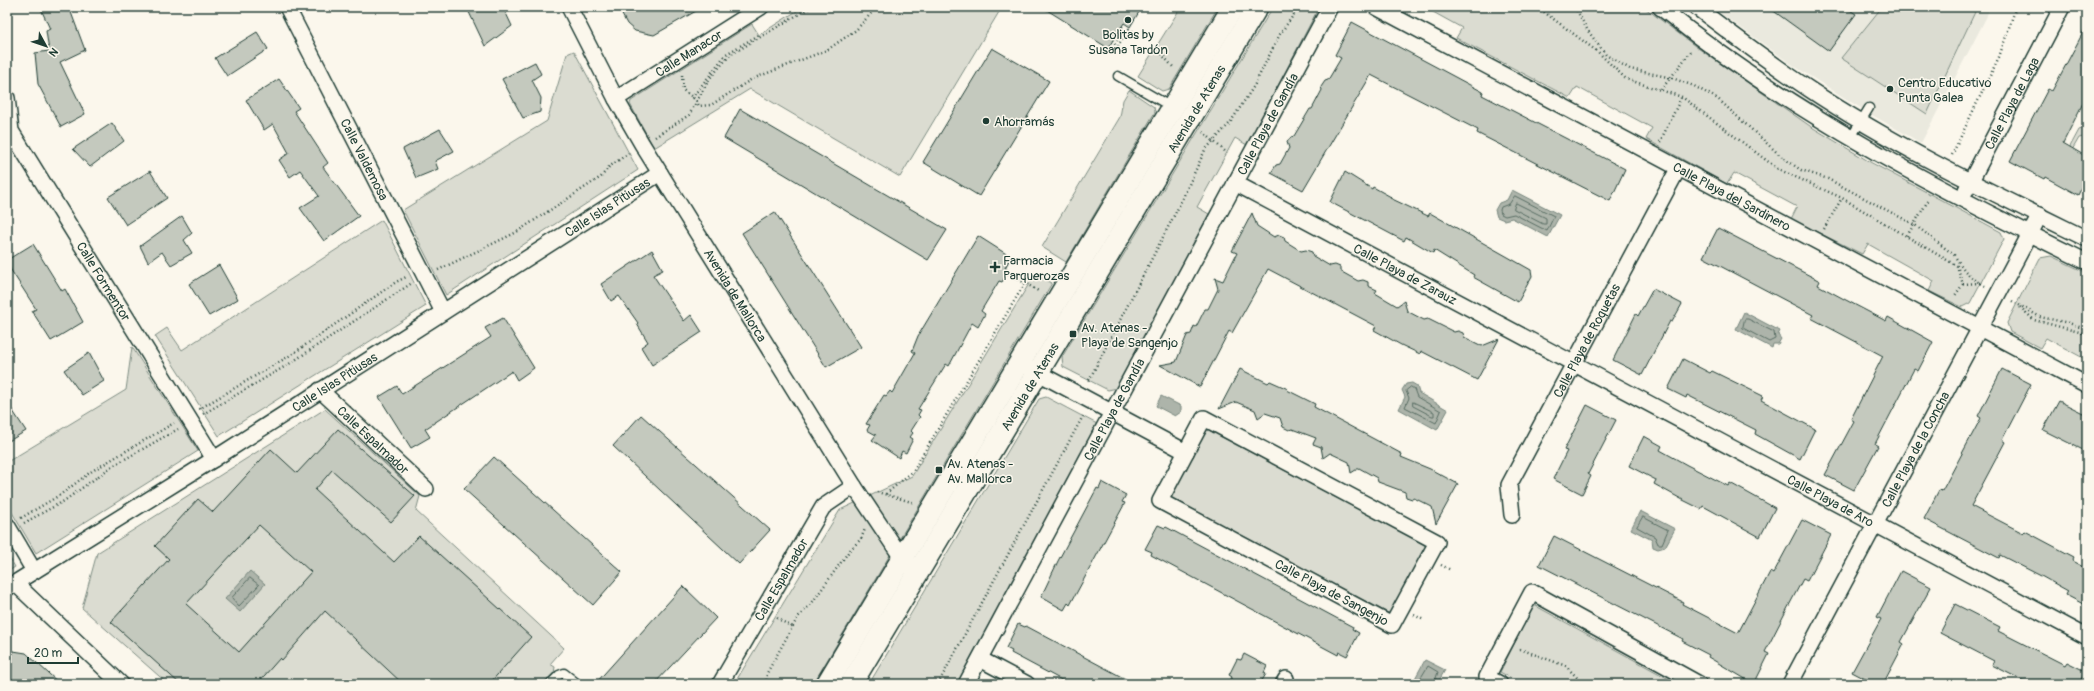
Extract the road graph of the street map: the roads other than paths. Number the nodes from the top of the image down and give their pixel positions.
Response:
1 (287, 7) edge
2 (569, 7) edge
3 (761, 7) edge
4 (1233, 7) edge
5 (1257, 7) edge
6 (1330, 7) edge
7 (1376, 7) edge
8 (1660, 7) edge
9 (1696, 7) edge
10 (2062, 7) edge
11 (1118, 76) dead end
12 (7, 98) edge
13 (616, 99) junction
14 (1865, 115) junction
15 (1185, 117) junction
16 (1850, 139) junction
17 (1678, 169) junction
18 (660, 173) junction
19 (1970, 181) junction
20 (1235, 183) junction
21 (1961, 199) junction
22 (2040, 215) junction
23 (2030, 234) junction
24 (2087, 239) edge
25 (2087, 262) edge
26 (443, 312) junction
27 (1980, 329) junction
28 (1020, 363) junction
29 (1576, 363) junction
30 (1038, 373) junction
31 (2087, 385) edge
32 (320, 390) junction
33 (1113, 413) junction
34 (1186, 452) junction
35 (214, 459) junction
36 (854, 486) junction
37 (426, 489) dead end
38 (1512, 515) dead end
39 (1876, 524) junction
40 (9, 528) edge
41 (902, 558) junction
42 (920, 569) junction
43 (34, 571) junction
44 (11, 586) edge
45 (2087, 637) edge
46 (980, 659) junction
47 (1485, 680) edge
48 (121, 684) edge
49 (550, 684) edge
50 (578, 684) edge
51 (720, 684) edge
52 (827, 684) edge
53 (851, 684) edge
54 (966, 684) edge
55 (1027, 684) edge
56 (1500, 684) edge
57 (1699, 684) edge
58 (1790, 684) edge

1 - 26 street, Calle Valdemosa
2 - 13 street, Avenida de Mallorca
3 - 13 street, Calle Manacor
4 - 15 main road, Avenida de Atenas
5 - 15 main road, Avenida de Atenas
6 - 20 street, Calle Playa de Gandía
7 - 17 street, Calle Playa del Sardinero
8 - 16 street
9 - 14 street
10 - 19 street, Calle Playa de Laga
11 - 15 lane
12 - 35 street, Calle Formentor
13 - 18 street, Avenida de Mallorca
14 - 16 lane
14 - 19 street
15 - 28 main road, Avenida de Atenas
15 - 30 main road, Avenida de Atenas
16 - 21 street
17 - 27 street, Calle Playa del Sardinero
17 - 29 street, Calle Playa de Roquetas
18 - 26 street, Calle Islas Pitiusas
18 - 36 street, Avenida de Mallorca
19 - 21 street, Calle Playa de Laga
19 - 22 street
20 - 29 street, Calle Playa de Zarauz
20 - 33 street, Calle Playa de Gandía
21 - 23 street
22 - 23 street, Calle Playa de la Concha
22 - 24 street
23 - 25 street
23 - 27 street, Calle Playa de la Concha
26 - 32 street, Calle Islas Pitiusas
27 - 31 street, Calle Playa del Sardinero
27 - 39 street, Calle Playa de la Concha
28 - 30 street
28 - 41 main road, Avenida de Atenas
29 - 38 street, Calle Playa de Roquetas
29 - 39 street, Calle Playa de Aro
30 - 33 street
30 - 42 main road, Avenida de Atenas
32 - 35 street, Calle Islas Pitiusas
32 - 37 street, Calle Espalmador
33 - 34 street
33 - 46 street, Calle Playa de Gandía
34 - 34 street, Calle Playa de Sangenjo
35 - 43 street, Calle Islas Pitiusas
36 - 41 street, Avenida de Mallorca
36 - 51 street, Calle Espalmador
39 - 45 street, Calle Playa de Aro
39 - 58 street, Calle Playa de la Concha
40 - 43 street
41 - 42 street, Avenida de Mallorca
41 - 52 main road, Avenida de Atenas
42 - 53 main road, Avenida de Atenas
43 - 44 street, Calle Islas Pitiusas
44 - 48 street
46 - 54 street, Calle Playa de Gandía
46 - 55 street
47 - 56 street
47 - 57 street
49 - 50 lane

